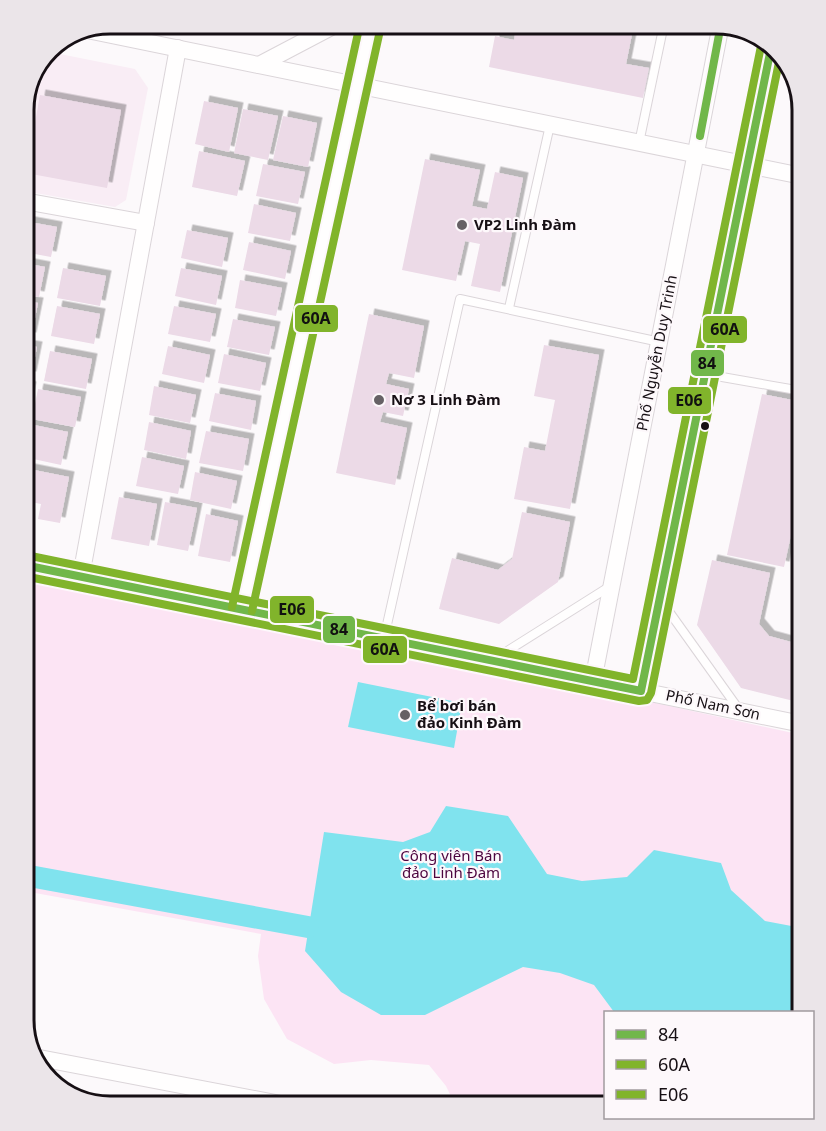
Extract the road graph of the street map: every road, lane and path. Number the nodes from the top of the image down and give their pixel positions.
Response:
1 (107, 34) edge
2 (146, 34) edge
3 (317, 34) edge
4 (369, 34) edge
5 (662, 35) edge
6 (719, 35) edge
7 (144, 42) junction
8 (178, 48) junction
9 (769, 57) edge
10 (259, 65) junction
11 (358, 85) junction
12 (550, 125) junction
13 (639, 143) junction
14 (696, 155) junction
15 (747, 165) junction
16 (792, 174) edge
17 (35, 203) edge
18 (146, 223) junction
19 (509, 308) junction
20 (660, 342) junction
21 (705, 374) junction
22 (792, 389) edge
23 (34, 567) edge
24 (81, 576) junction
25 (612, 585) junction
26 (660, 598) junction
27 (242, 609) junction
28 (384, 638) junction
29 (492, 660) junction
30 (593, 681) junction
31 (641, 691) junction
32 (740, 711) junction
33 (792, 722) edge
34 (45, 1059) edge
35 (216, 1096) edge

1 - 7 street
2 - 7 lane
3 - 10 street
4 - 11 street
5 - 13 lane
6 - 14 street, Phố Nguyễn Duy Trinh
7 - 8 street
8 - 10 street
8 - 18 street
9 - 15 street
10 - 11 street
11 - 12 street
11 - 27 street
12 - 13 street
12 - 19 lane
13 - 14 street
14 - 15 street
14 - 20 street, Phố Nguyễn Duy Trinh
15 - 16 street
15 - 21 street
17 - 18 street
18 - 24 street
19 - 20 lane
19 - 28 lane
20 - 25 street, Phố Nguyễn Duy Trinh
21 - 22 lane
21 - 26 street
23 - 24 street, Phố Nam Sơn
24 - 27 street, Phố Nam Sơn
25 - 29 lane
25 - 30 street, Phố Nguyễn Duy Trinh
26 - 31 street
26 - 32 lane
27 - 28 street, Phố Nam Sơn
28 - 29 street, Phố Nam Sơn
29 - 30 street, Phố Nam Sơn
30 - 31 street, Phố Nam Sơn
31 - 32 street, Phố Nam Sơn
32 - 33 street, Phố Nam Sơn
34 - 35 street

